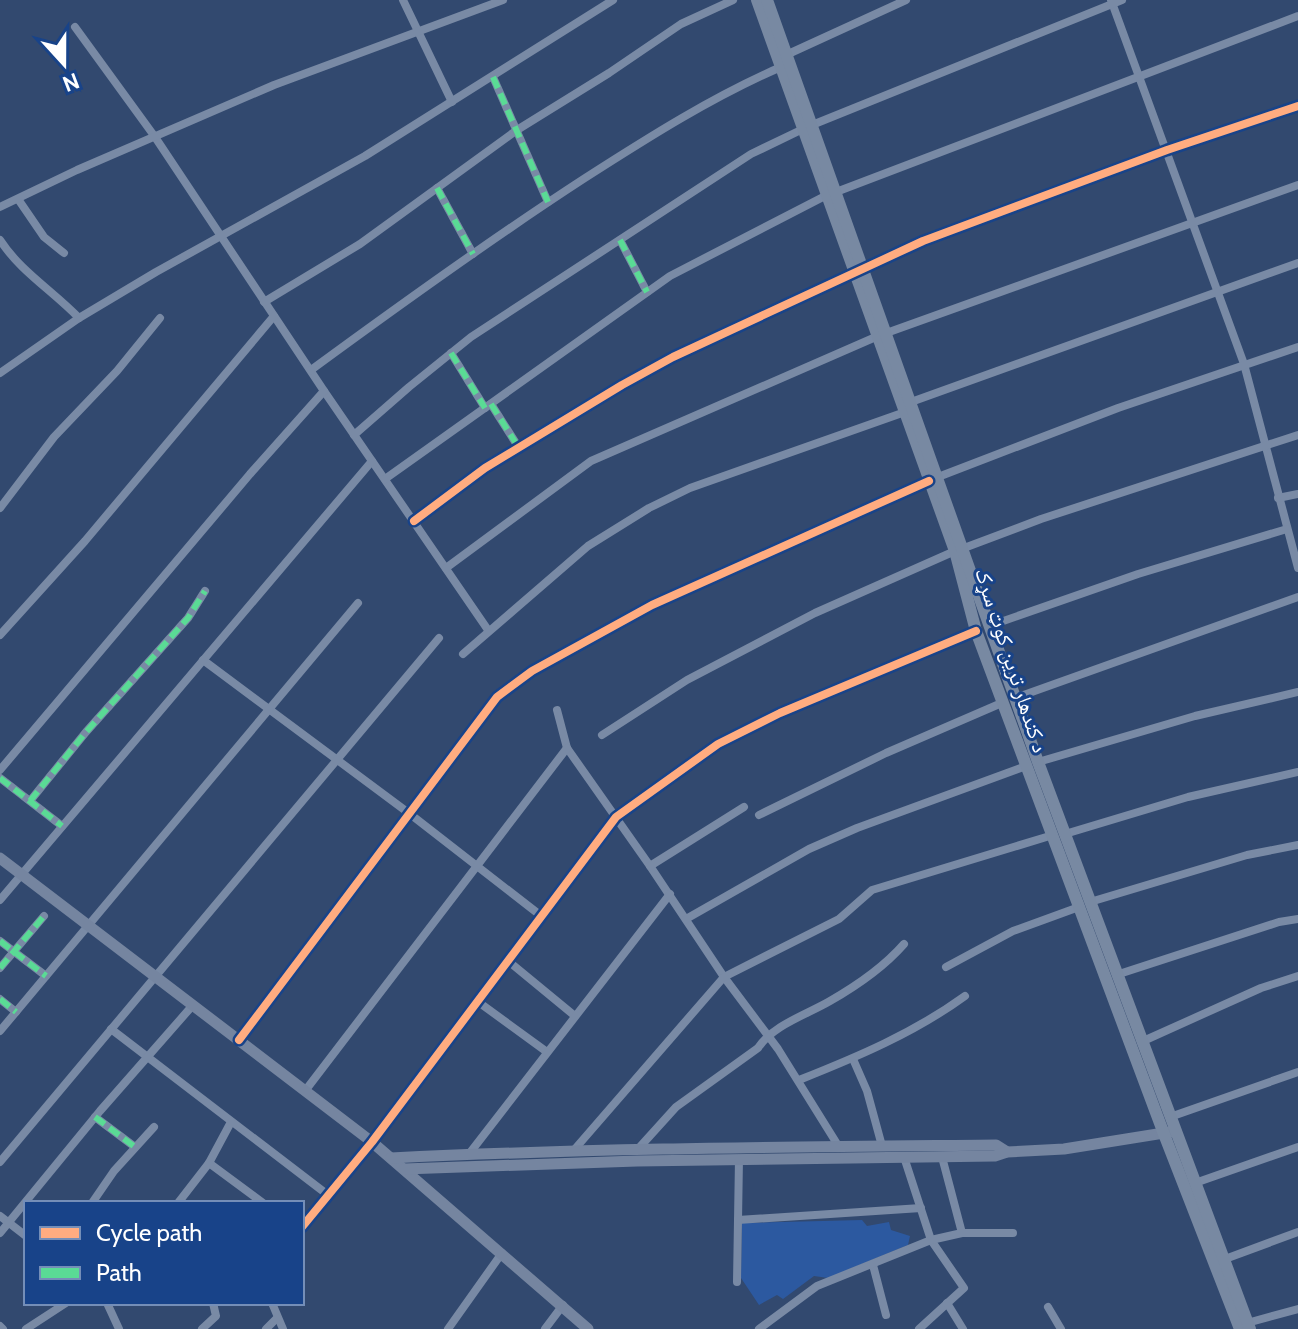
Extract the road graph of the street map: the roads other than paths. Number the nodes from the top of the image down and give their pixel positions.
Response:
1 (403, 0) edge
2 (503, 0) edge
3 (613, 0) edge
4 (733, 0) edge
5 (757, 0) edge
6 (767, 0) edge
7 (906, 0) edge
8 (1115, 1) edge
9 (1298, 16) edge
10 (75, 27) dead end
11 (418, 32) junction
12 (784, 61) junction
13 (493, 77) junction
14 (1139, 77) junction
15 (452, 102) junction
16 (1298, 106) edge
17 (808, 127) junction
18 (517, 130) junction
19 (155, 137) junction
20 (1167, 150) junction
21 (1298, 185) edge
22 (437, 188) junction
23 (831, 194) junction
24 (18, 199) junction
25 (548, 202) junction
26 (0, 207) edge
27 (1193, 223) junction
28 (221, 236) junction
29 (0, 240) edge
30 (620, 240) junction
31 (64, 253) dead end
32 (473, 254) junction
33 (1298, 263) edge
34 (860, 271) junction
35 (647, 292) junction
36 (1216, 293) junction
37 (264, 302) junction
38 (274, 316) junction
39 (79, 318) junction
40 (160, 318) dead end
41 (882, 335) junction
42 (1298, 347) edge
43 (451, 353) junction
44 (1244, 364) junction
45 (2, 368) edge
46 (311, 370) junction
47 (324, 391) junction
48 (488, 406) junction
49 (908, 407) junction
50 (354, 435) junction
51 (1298, 435) edge
52 (1266, 443) junction
53 (519, 448) junction
54 (372, 461) junction
55 (385, 479) junction
56 (934, 479) junction
57 (1298, 494) edge
58 (1278, 498) junction
59 (0, 508) edge
60 (414, 521) junction
61 (1287, 529) junction
62 (959, 549) junction
63 (1297, 562) edge
64 (446, 568) junction
65 (205, 591) dead end
66 (1298, 597) edge
67 (358, 603) dead end
68 (982, 628) junction
69 (488, 630) junction
70 (0, 635) edge
71 (439, 638) dead end
72 (463, 654) dead end
73 (203, 660) junction
74 (1298, 692) edge
75 (1009, 700) junction
76 (270, 710) junction
77 (557, 710) dead end
78 (602, 735) dead end
79 (567, 748) junction
80 (336, 758) junction
81 (1032, 764) junction
82 (0, 770) edge
83 (1298, 772) edge
84 (0, 778) edge
85 (30, 801) junction
86 (744, 807) dead end
87 (410, 814) junction
88 (759, 815) dead end
89 (616, 817) junction
90 (62, 826) junction
91 (1059, 835) junction
92 (1298, 845) edge
93 (0, 858) edge
94 (650, 866) junction
95 (476, 867) junction
96 (22, 874) junction
97 (670, 894) junction
98 (0, 900) edge
99 (1085, 904) junction
100 (540, 915) junction
101 (44, 916) dead end
102 (686, 919) junction
103 (1298, 919) edge
104 (89, 925) junction
105 (0, 941) edge
106 (904, 944) dead end
107 (14, 952) junction
108 (507, 960) junction
109 (946, 967) dead end
110 (0, 968) edge
111 (1116, 975) junction
112 (46, 976) junction
113 (155, 976) junction
114 (1298, 976) edge
115 (724, 977) junction
116 (1117, 992) junction
117 (965, 996) dead end
118 (0, 999) edge
119 (477, 1001) junction
120 (193, 1005) junction
121 (16, 1012) junction
122 (575, 1016) junction
123 (111, 1029) junction
124 (0, 1031) edge
125 (766, 1036) junction
126 (239, 1040) junction
127 (1141, 1042) junction
128 (547, 1052) junction
129 (147, 1057) junction
130 (853, 1059) junction
131 (1298, 1072) edge
132 (799, 1080) junction
133 (305, 1091) junction
134 (95, 1117) junction
135 (1170, 1117) junction
136 (231, 1122) junction
137 (154, 1127) dead end
138 (1170, 1132) junction
139 (372, 1142) junction
140 (882, 1146) junction
141 (135, 1147) junction
142 (839, 1147) junction
143 (1298, 1147) edge
144 (638, 1149) junction
145 (574, 1150) junction
146 (1007, 1152) junction
147 (469, 1154) junction
148 (904, 1157) junction
149 (942, 1157) junction
150 (391, 1158) junction
151 (739, 1159) junction
152 (0, 1162) edge
153 (209, 1163) junction
154 (404, 1169) junction
155 (1195, 1183) junction
156 (328, 1195) junction
157 (27, 1201) edge
158 (94, 1201) edge
159 (180, 1201) edge
160 (260, 1201) edge
161 (24, 1205) edge
162 (921, 1208) junction
163 (0, 1216) edge
164 (738, 1220) junction
165 (9, 1223) junction
166 (304, 1225) edge
167 (1298, 1232) edge
168 (0, 1233) edge
169 (962, 1233) junction
170 (1013, 1233) dead end
171 (24, 1234) edge
172 (931, 1240) junction
173 (502, 1253) junction
174 (1225, 1259) junction
175 (873, 1265) junction
176 (737, 1282) dead end
177 (947, 1303) junction
178 (63, 1305) edge
179 (108, 1305) edge
180 (213, 1305) edge
181 (273, 1305) edge
182 (563, 1305) junction
183 (1048, 1307) dead end
184 (1298, 1309) edge
185 (886, 1315) dead end
186 (277, 1318) junction
187 (1246, 1327) edge
188 (26, 1329) edge
189 (119, 1329) edge
190 (202, 1329) edge
191 (266, 1329) edge
192 (283, 1329) edge
193 (448, 1329) edge
194 (545, 1329) edge
195 (588, 1329) edge
196 (759, 1329) edge
197 (919, 1329) edge
198 (963, 1329) edge
199 (1061, 1329) edge

1 - 11 street
2 - 11 street
3 - 13 street
4 - 18 street
5 - 12 main road, د کندهار ترين کوټ سړک
6 - 12 main road, د کندهار ترين کوټ سړک
7 - 12 street
8 - 14 street
8 - 17 street
9 - 14 street
10 - 19 street
11 - 15 street
11 - 19 street
12 - 17 main road, د کندهار ترين کوټ سړک
12 - 25 street
13 - 15 street
13 - 18 street
14 - 20 street
14 - 23 street
15 - 28 street
16 - 20 street
17 - 23 main road, د کندهار ترين کوټ سړک
17 - 30 street
18 - 22 street
18 - 25 street
19 - 24 street
19 - 28 street
20 - 27 street
20 - 34 street
21 - 27 street
22 - 32 street
22 - 37 street
23 - 34 main road, د کندهار ترين کوټ سړک
23 - 35 street
24 - 26 street
24 - 31 street
25 - 32 street
27 - 36 street
27 - 41 street
28 - 37 street
28 - 39 street
29 - 39 street
30 - 35 street
30 - 43 street
32 - 46 street
33 - 36 street
34 - 41 main road, د کندهار ترين کوټ سړک
34 - 53 street
35 - 48 street
36 - 44 street
36 - 49 street
37 - 38 street
38 - 46 street
38 - 70 street
39 - 45 street
40 - 59 street
41 - 49 main road, د کندهار ترين کوټ سړک
41 - 64 street
42 - 44 street
43 - 48 street
43 - 50 street
44 - 52 street
44 - 56 street
46 - 47 street
47 - 50 street
47 - 82 street
48 - 53 street
48 - 55 street
49 - 56 main road, د کندهار ترين کوټ سړک
49 - 69 street
50 - 54 street
51 - 52 street
52 - 58 street
52 - 62 street
53 - 60 street
54 - 55 street
54 - 73 street
55 - 60 street
56 - 62 main road, د کندهار ترين کوټ سړک
56 - 87 street
57 - 58 street
58 - 61 street
60 - 64 street
61 - 63 street
61 - 68 street
62 - 68 main road, د کندهار ترين کوټ سړک
62 - 78 street
64 - 69 street
65 - 85 street
66 - 75 street
67 - 76 street
68 - 75 main road, د کندهار ترين کوټ سړک
68 - 89 street
69 - 72 street
71 - 80 street
73 - 76 street
73 - 90 street
74 - 81 street
75 - 81 main road, د کندهار ترين کوټ سړک
75 - 88 street
76 - 80 street
76 - 104 street
77 - 79 street
79 - 89 street
79 - 95 street
80 - 87 street
80 - 113 street
81 - 91 main road, د کندهار ترين کوټ سړک
81 - 102 street
83 - 91 street
84 - 85 street
85 - 90 street
86 - 94 street
87 - 95 street
87 - 126 street
89 - 94 street
89 - 100 street
90 - 96 street
91 - 99 main road, د کندهار ترين کوټ سړک
91 - 115 street
92 - 99 street
93 - 96 main road
94 - 97 street
95 - 100 street
95 - 133 street
96 - 98 street
96 - 104 main road
97 - 102 street
97 - 122 street
99 - 109 street
99 - 111 main road, د کندهار ترين کوټ سړک
99 - 116 main road, د کندهار ترين کوټ سړک
100 - 108 street
101 - 107 street
102 - 115 street
103 - 111 street
104 - 112 street
104 - 113 main road
105 - 107 street
106 - 125 street
107 - 110 street
107 - 112 street
108 - 119 street
108 - 122 street
111 - 116 main road, د کندهار ترين کوټ سړک
112 - 121 street
113 - 120 main road
113 - 123 street
114 - 127 street
115 - 125 street
115 - 145 street
116 - 127 main road, د کندهار ترين کوټ سړک
116 - 138 main road, د کندهار ترين کوټ سړک
117 - 130 street
118 - 121 street
119 - 128 street
119 - 139 street
120 - 126 main road
120 - 129 street
121 - 124 street
122 - 128 street
123 - 129 street
123 - 152 street
125 - 132 street
125 - 144 street
126 - 133 main road
127 - 135 main road, د کندهار ترين کوټ سړک
128 - 147 street
129 - 134 street
129 - 136 street
130 - 132 street
130 - 140 street
131 - 135 street
132 - 142 street
133 - 139 main road
134 - 141 street
134 - 157 street
135 - 138 main road, د کندهار ترين کوټ سړک
136 - 153 street
136 - 156 street
137 - 141 street
138 - 146 main road
138 - 155 main road, د کندهار ترين کوټ سړک
138 - 187 main road, د کندهار ترين کوټ سړک
139 - 150 main road
139 - 156 street
140 - 142 main road
140 - 146 main road
141 - 158 street
142 - 144 main road
143 - 155 street
144 - 145 main road
145 - 147 main road
146 - 149 main road
147 - 150 main road
148 - 149 main road
148 - 151 main road
148 - 162 street
149 - 169 street
150 - 154 main road
151 - 154 main road
151 - 164 street
153 - 159 street
153 - 160 street
154 - 173 main road
155 - 174 main road, د کندهار ترين کوټ سړک
156 - 166 street
161 - 165 street
162 - 164 street
162 - 172 street
163 - 165 street
164 - 176 street
165 - 168 street
165 - 171 street
167 - 174 street
169 - 170 street
169 - 172 street
172 - 175 street
172 - 177 street
173 - 182 main road
173 - 193 street
174 - 187 main road, د کندهار ترين کوټ سړک
175 - 185 street
175 - 196 street
177 - 197 street
177 - 198 street
178 - 188 street
179 - 189 street
180 - 190 street
181 - 186 street
182 - 194 street
182 - 195 main road
183 - 199 street
184 - 187 street
186 - 191 street
186 - 192 street

